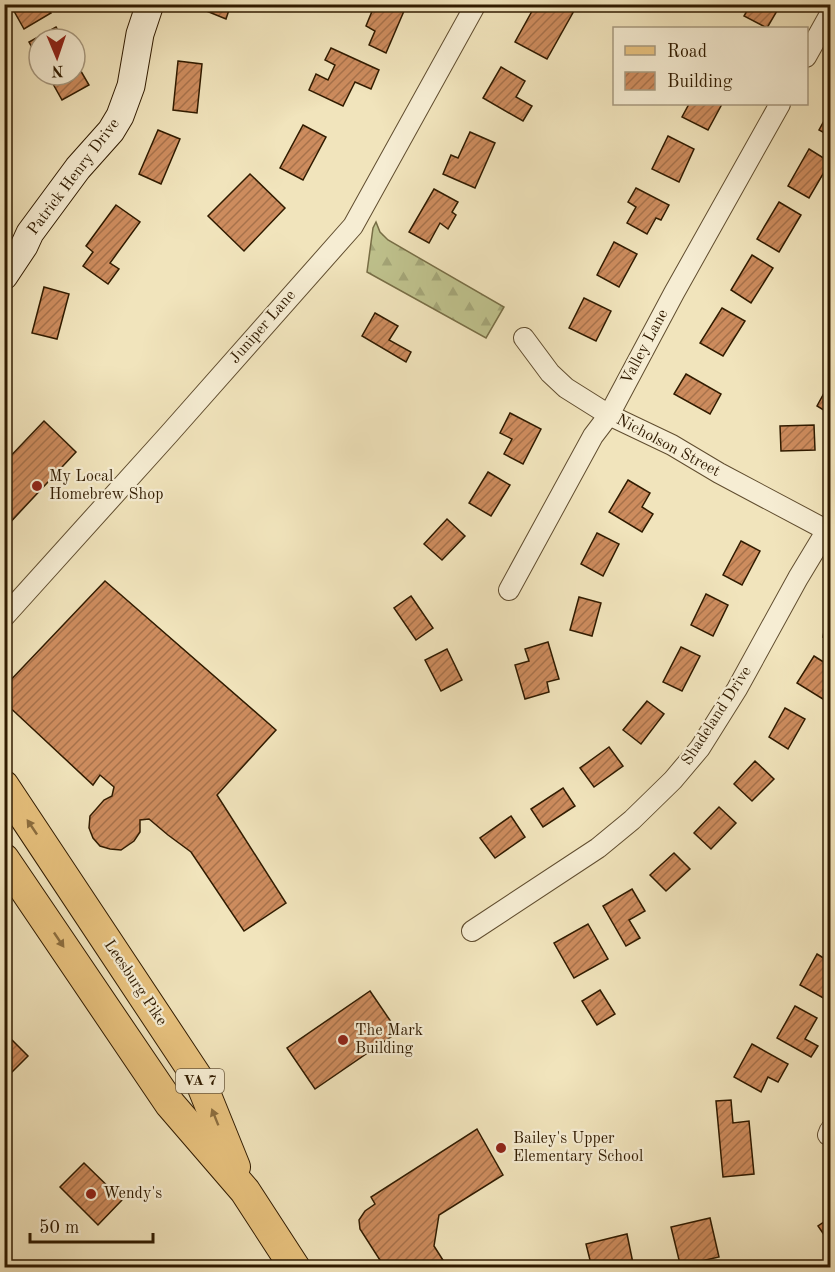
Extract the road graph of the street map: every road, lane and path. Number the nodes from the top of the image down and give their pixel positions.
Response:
1 (150, 4) edge
2 (476, 4) edge
3 (831, 14) edge
4 (808, 55) edge
5 (779, 105) edge
6 (4, 276) edge
7 (524, 338) dead end
8 (609, 415) junction
9 (830, 529) edge
10 (509, 590) dead end
11 (4, 617) edge
12 (4, 786) edge
13 (4, 859) edge
14 (472, 931) dead end
15 (245, 1191) junction
16 (295, 1268) edge

1 - 6 street, Patrick Henry Drive
2 - 11 street, Juniper Lane
3 - 4 street
5 - 8 street, Valley Lane
7 - 8 street, Nicholson Street
8 - 9 street, Nicholson Street
8 - 10 street, Valley Lane
9 - 14 street, Shadeland Drive
15 -> 12 main road, Leesburg Pike / VA 7
13 -> 15 main road, Leesburg Pike / VA 7
15 - 16 main road, Leesburg Pike / VA 7

